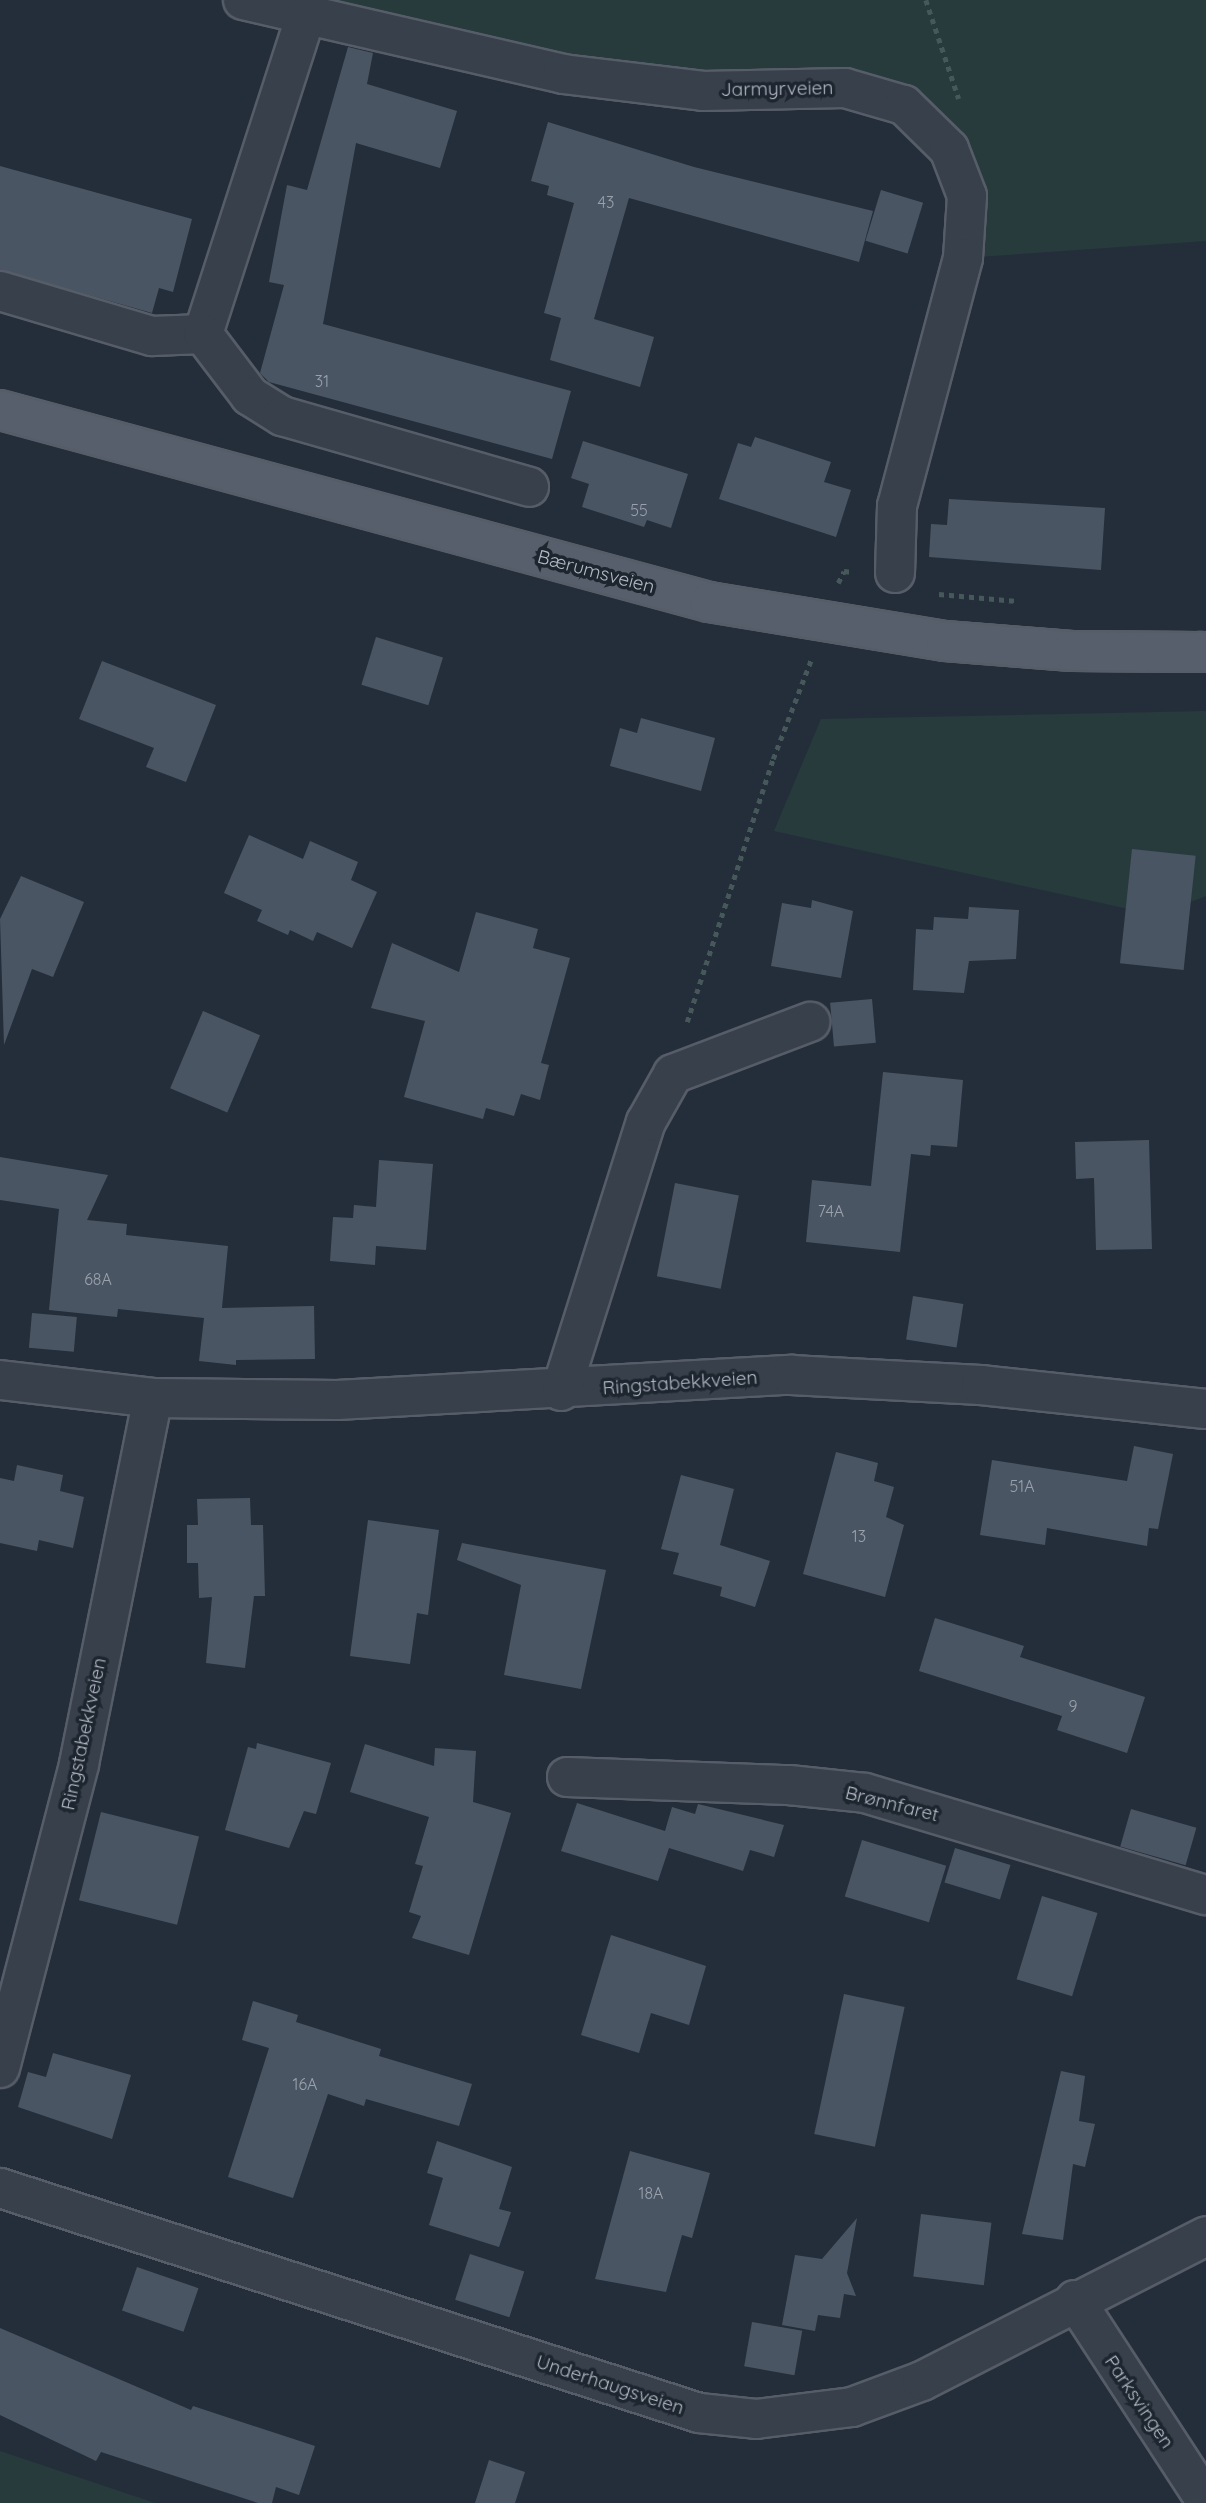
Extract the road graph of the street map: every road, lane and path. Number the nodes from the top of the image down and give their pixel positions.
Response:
1 (243, 0) edge
2 (926, 0) edge
3 (306, 16) junction
4 (949, 149) junction
5 (0, 291) edge
6 (203, 334) junction
7 (0, 410) edge
8 (529, 487) dead end
9 (895, 573) dead end
10 (824, 581) dead end
11 (849, 585) dead end
12 (934, 594) dead end
13 (1028, 602) dead end
14 (1206, 652) edge
15 (812, 657) dead end
16 (690, 1013) dead end
17 (810, 1022) dead end
18 (0, 1380) edge
19 (561, 1391) junction
20 (153, 1398) junction
21 (1206, 1409) edge
22 (567, 1777) dead end
23 (1206, 1895) edge
24 (0, 2068) edge
25 (0, 2188) edge
26 (1206, 2236) edge
27 (1075, 2300) junction
28 (1206, 2501) edge

1 - 3 street, Jarmyrveien
2 - 4 path
3 - 4 street, Jarmyrveien
3 - 6 street
4 - 9 street, Jarmyrveien
5 - 6 street
6 - 8 street
7 - 14 main road, Bærumsveien
10 - 11 path
12 - 13 path
15 - 16 path
17 - 19 street
18 - 20 street, Ringstabekkveien
19 - 20 street, Ringstabekkveien
19 - 21 street, Ringstabekkveien
20 - 24 street, Ringstabekkveien
22 - 23 street, Brønnfaret
25 - 27 street, Underhaugsveien
26 - 27 street, Underhaugsveien
27 - 28 street, Parksvingen

